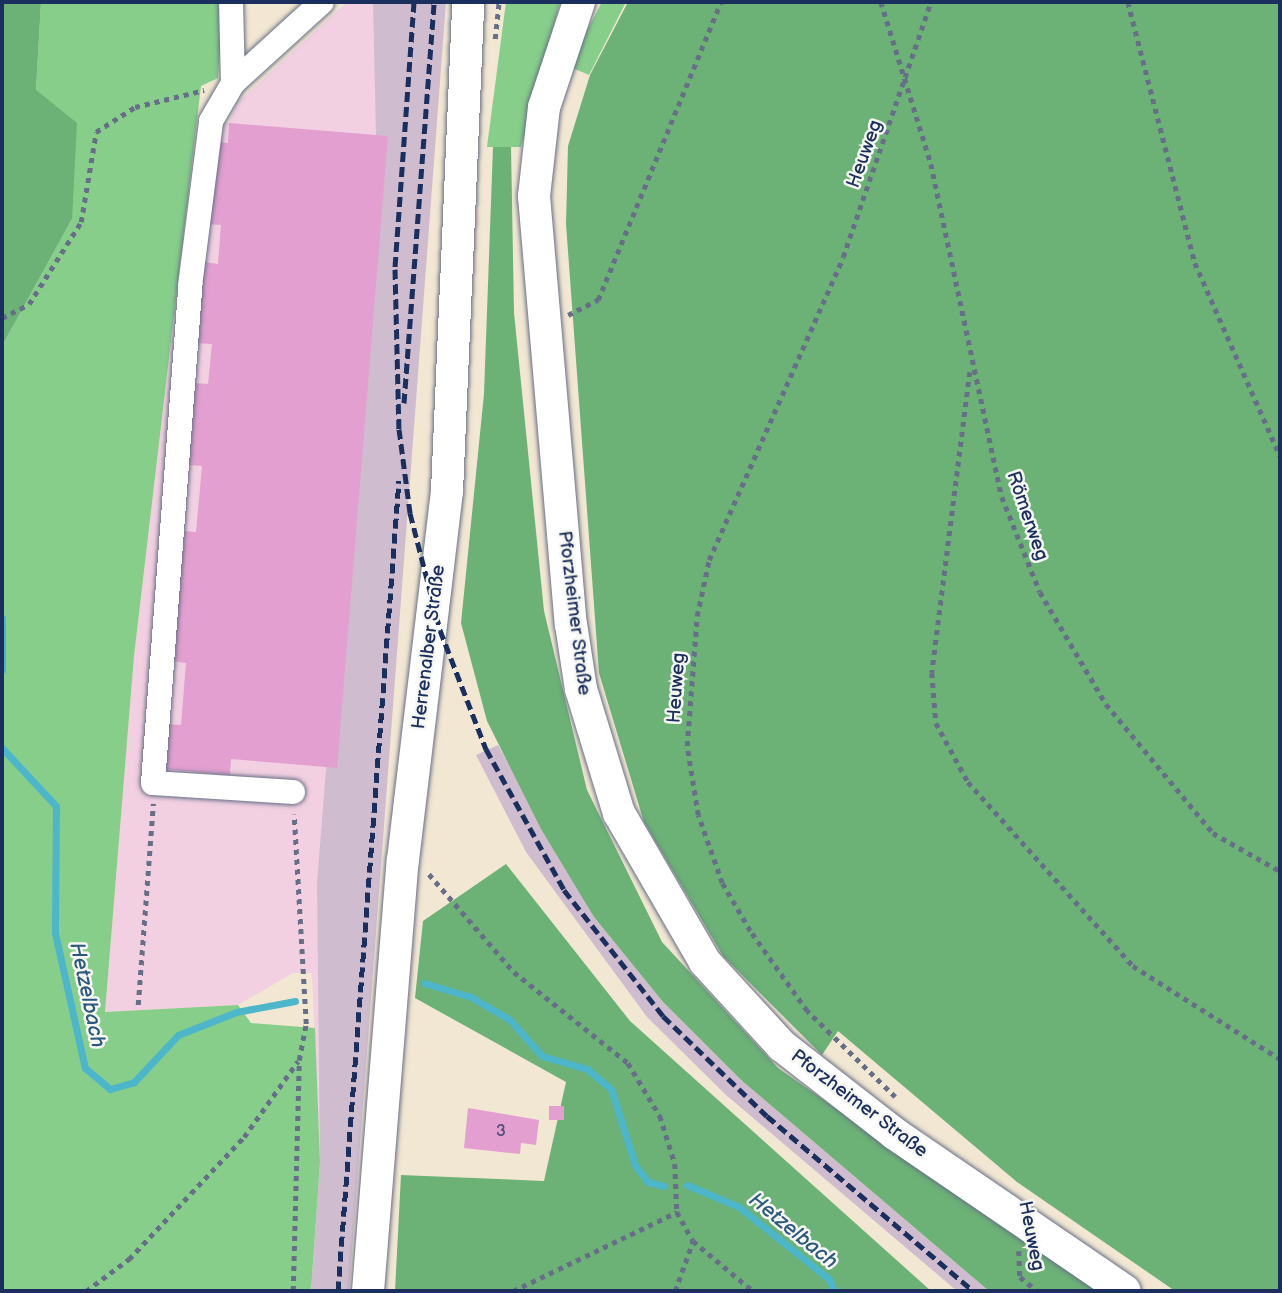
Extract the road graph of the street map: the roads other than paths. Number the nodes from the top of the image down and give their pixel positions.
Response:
1 (232, 2) edge
2 (322, 2) edge
3 (468, 2) edge
4 (579, 2) edge
5 (233, 83) junction
6 (293, 792) road end
7 (368, 1291) edge
8 (1125, 1291) edge

1 - 5 street
2 - 5 street
3 - 7 main road, Herrenalber Straße
4 - 8 main road, Pforzheimer Straße
5 - 6 street

